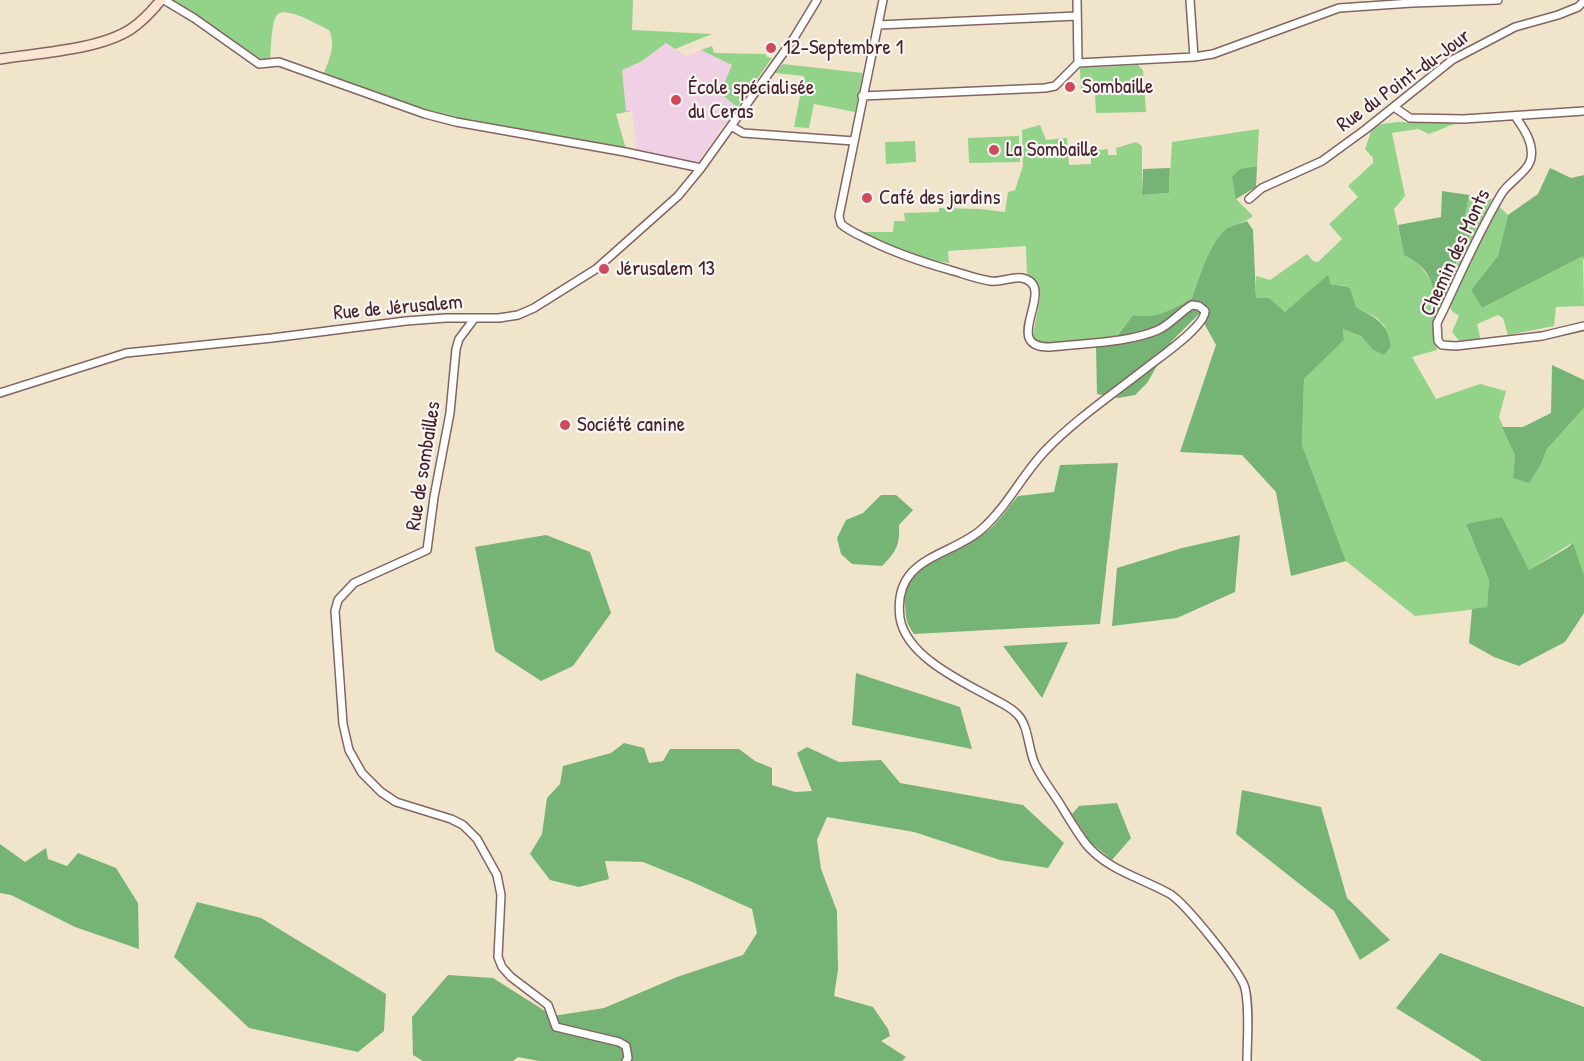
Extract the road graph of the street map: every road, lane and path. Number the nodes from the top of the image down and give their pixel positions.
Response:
1 (162, 0) edge
2 (817, 0) edge
3 (883, 0) edge
4 (1077, 0) edge
5 (1191, 0) edge
6 (1498, 0) edge
7 (1467, 1) edge
8 (1584, 1) edge
9 (1077, 16) junction
10 (878, 25) junction
11 (1194, 57) junction
12 (0, 59) edge
13 (1078, 63) junction
14 (862, 96) junction
15 (1394, 107) junction
16 (1584, 111) edge
17 (1515, 116) junction
18 (731, 126) junction
19 (854, 141) junction
20 (701, 168) junction
21 (1250, 199) dead end
22 (474, 319) junction
23 (1584, 326) edge
24 (0, 393) edge
25 (626, 1061) edge
26 (1247, 1061) edge

1 - 12 main road
1 - 20 street
2 - 18 street, Rue de Jérusalem
3 - 10 street
4 - 9 street
5 - 11 street
6 - 7 street
7 - 11 street
8 - 15 street, Rue du Point-du-Jour
9 - 10 street
9 - 13 street
10 - 14 street
11 - 13 street
13 - 14 street
14 - 19 street
15 - 17 street
15 - 21 street, Rue du Point-du-Jour
16 - 17 street
17 - 23 street, Chemin des Monts
18 - 19 street
18 - 20 street, Rue de Jérusalem
19 - 26 street
20 - 22 street, Rue de Jérusalem
22 - 24 street, Rue de Jérusalem
22 - 25 street, Rue de sombailles

